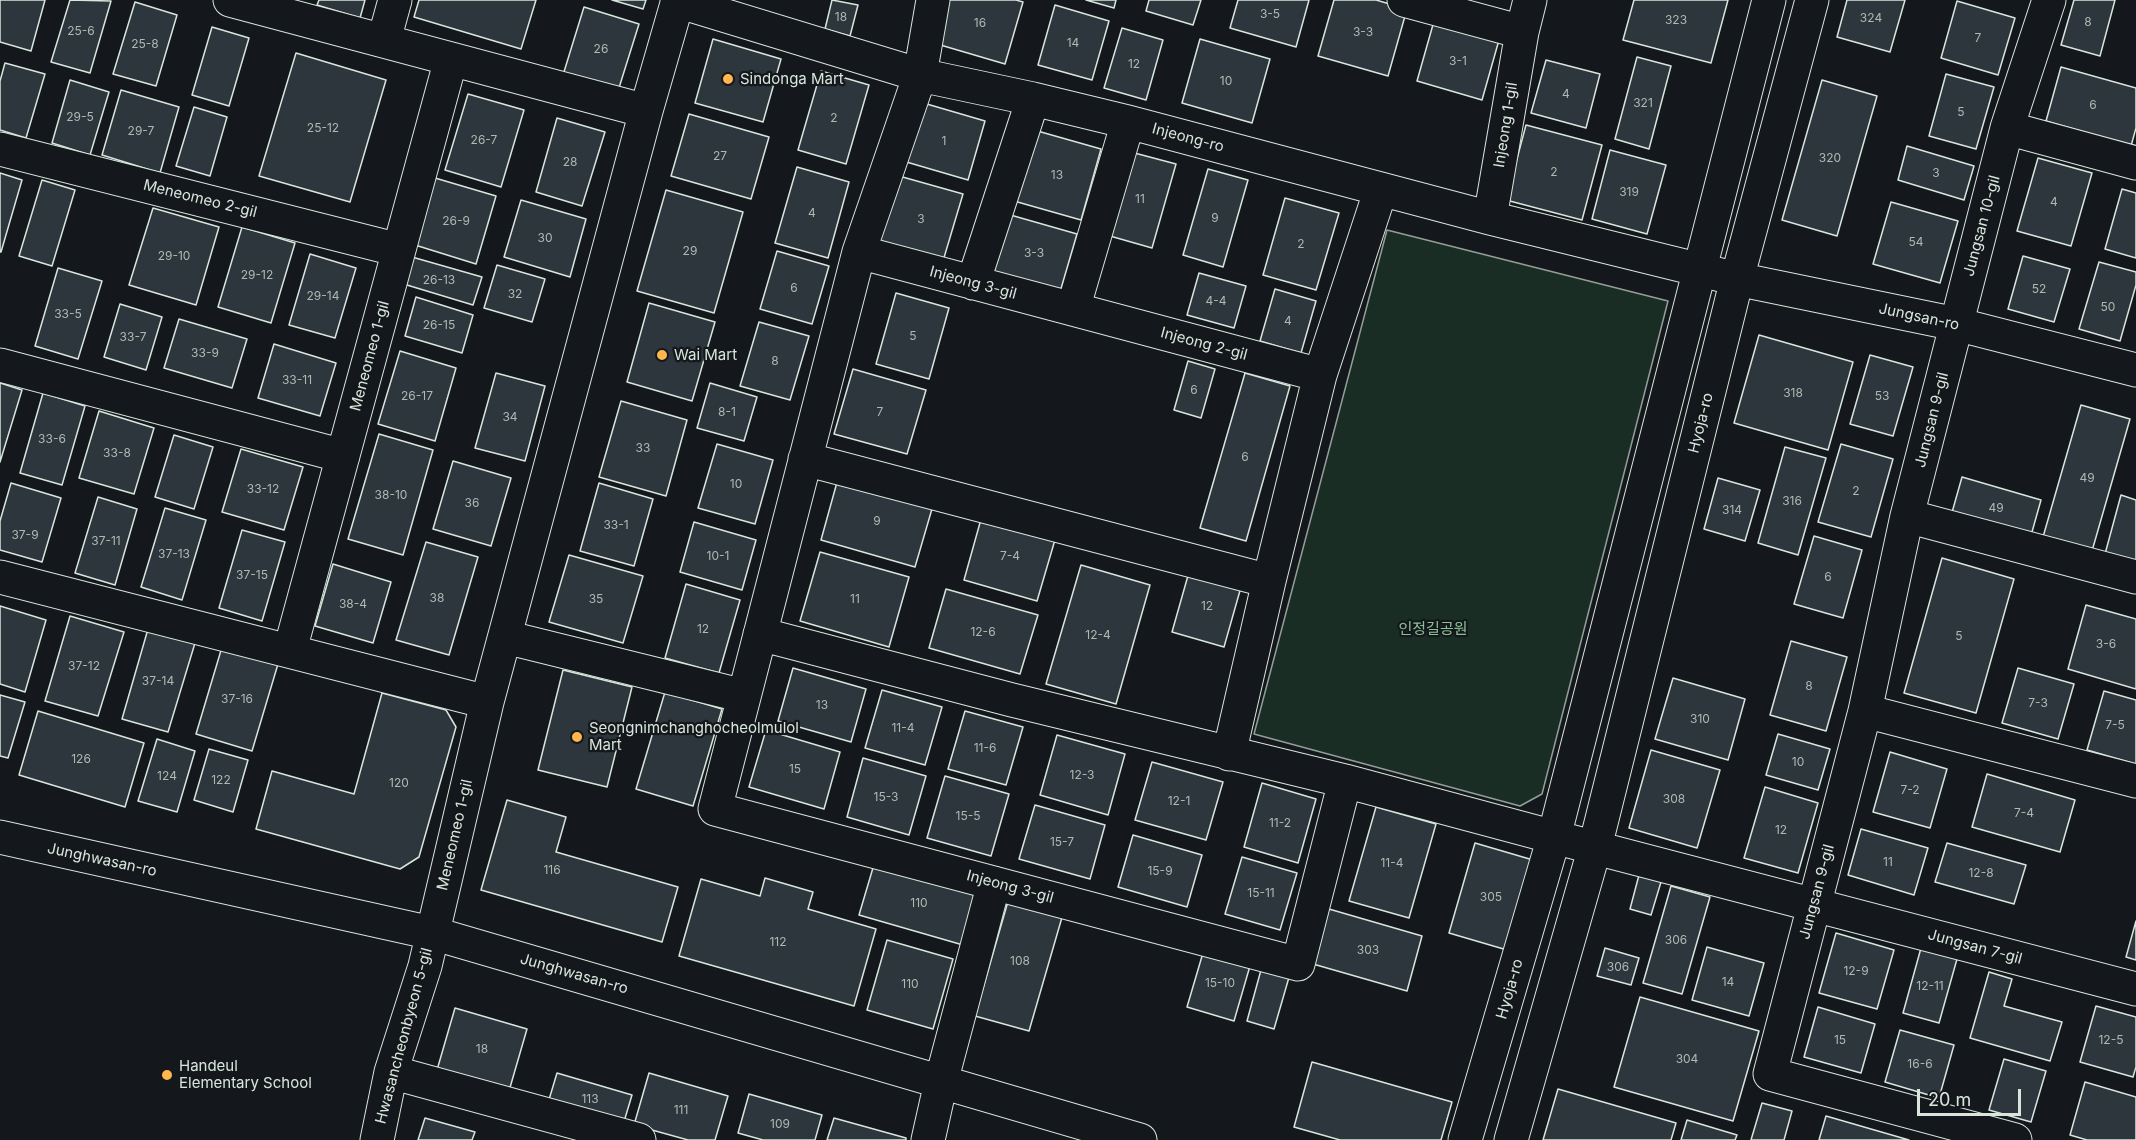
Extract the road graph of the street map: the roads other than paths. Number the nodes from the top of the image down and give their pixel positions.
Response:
1 (230, 0) edge
2 (395, 0) edge
3 (933, 0) edge
4 (1404, 0) edge
5 (1530, 0) edge
6 (1769, 0) edge
7 (1812, 0) edge
8 (2049, 0) edge
9 (678, 1) edge
10 (1521, 32) junction
11 (384, 40) junction
12 (451, 59) junction
13 (920, 75) junction
14 (1033, 99) junction
15 (646, 111) junction
16 (1128, 122) junction
17 (2007, 128) junction
18 (0, 149) edge
19 (2136, 163) edge
20 (1381, 189) junction
21 (1490, 218) junction
22 (399, 250) junction
23 (859, 252) junction
24 (1700, 269) junction
25 (1737, 279) junction
26 (973, 283) junction
27 (1081, 311) junction
28 (1956, 324) junction
29 (0, 365) edge
30 (2136, 370) edge
31 (1320, 375) junction
32 (343, 456) junction
33 (805, 459) junction
34 (1907, 516) junction
35 (0, 577) edge
36 (2136, 577) edge
37 (1269, 580) junction
38 (760, 634) junction
39 (505, 637) junction
40 (290, 650) junction
41 (744, 696) junction
42 (487, 702) junction
43 (1865, 711) junction
44 (1229, 754) junction
45 (1345, 781) junction
46 (2136, 781) edge
47 (0, 837) edge
48 (1554, 837) junction
49 (1594, 848) junction
50 (994, 883) junction
51 (1814, 904) junction
52 (432, 933) junction
53 (2136, 989) edge
54 (392, 1072) junction
55 (941, 1082) junction
56 (621, 1138) edge
57 (377, 1140) edge
58 (928, 1140) edge
59 (1140, 1140) edge
60 (1466, 1140) edge
61 (1511, 1140) edge
62 (2015, 1140) edge

1 - 11 street
2 - 11 street
3 - 13 street, Injeong 3-gil
4 - 10 street
5 - 10 street, Injeong 1-gil
6 - 24 street, Hyoja-ro
7 - 25 street, Hyoja-ro
8 - 17 street, Jungsan 10-gil
9 - 13 street, Injeong-ro
9 - 15 street, Meneomeo 1-gil
10 - 21 street, Injeong 1-gil
11 - 12 street
12 - 15 street
12 - 22 street, Meneomeo 1-gil
13 - 14 street, Injeong-ro
13 - 23 street, Injeong 3-gil
14 - 16 street, Injeong-ro
14 - 26 street
15 - 39 street, Meneomeo 1-gil
16 - 20 street, Injeong-ro
16 - 27 street
17 - 19 street
17 - 28 street, Jungsan 10-gil
18 - 22 street, Meneomeo 2-gil
20 - 21 street, Injeong-ro
20 - 31 street
21 - 24 street, Injeong-ro
22 - 32 street, Meneomeo 1-gil
23 - 26 street, Injeong 3-gil
23 - 33 street, Injeong 3-gil
24 - 25 street, Jungsan-ro
24 - 48 street, Hyoja-ro
25 - 28 street, Jungsan-ro
25 - 49 street, Hyoja-ro
26 - 27 street, Injeong 3-gil
27 - 31 street, Injeong 2-gil
28 - 30 street, Jungsan-ro
28 - 34 street, Jungsan 9-gil
29 - 32 street
31 - 37 street
32 - 40 street, Meneomeo 1-gil
33 - 37 street
33 - 38 street, Injeong 3-gil
34 - 36 street
34 - 43 street, Jungsan 9-gil
35 - 40 street
37 - 44 street
38 - 41 street, Injeong 3-gil
38 - 44 street
39 - 41 street
39 - 42 street, Meneomeo 1-gil
40 - 42 street
41 - 50 street, Injeong 3-gil
42 - 52 street, Meneomeo 1-gil
43 - 46 street
43 - 51 street, Jungsan 9-gil
44 - 45 street
45 - 48 street
45 - 50 street, Injeong 3-gil
47 - 52 street, Junghwasan-ro
48 - 49 street
48 - 60 street, Hyoja-ro
49 - 51 street, Jungsan 7-gil
49 - 61 street, Hyoja-ro
50 - 55 street
51 - 53 street, Jungsan 7-gil
51 - 62 street, Jungsan 9-gil
52 - 54 street, Hwasancheonbyeon 5-gil
52 - 55 street, Junghwasan-ro
54 - 56 street
54 - 57 street, Hwasancheonbyeon 5-gil
55 - 58 street
55 - 59 street, Junghwasan-ro

